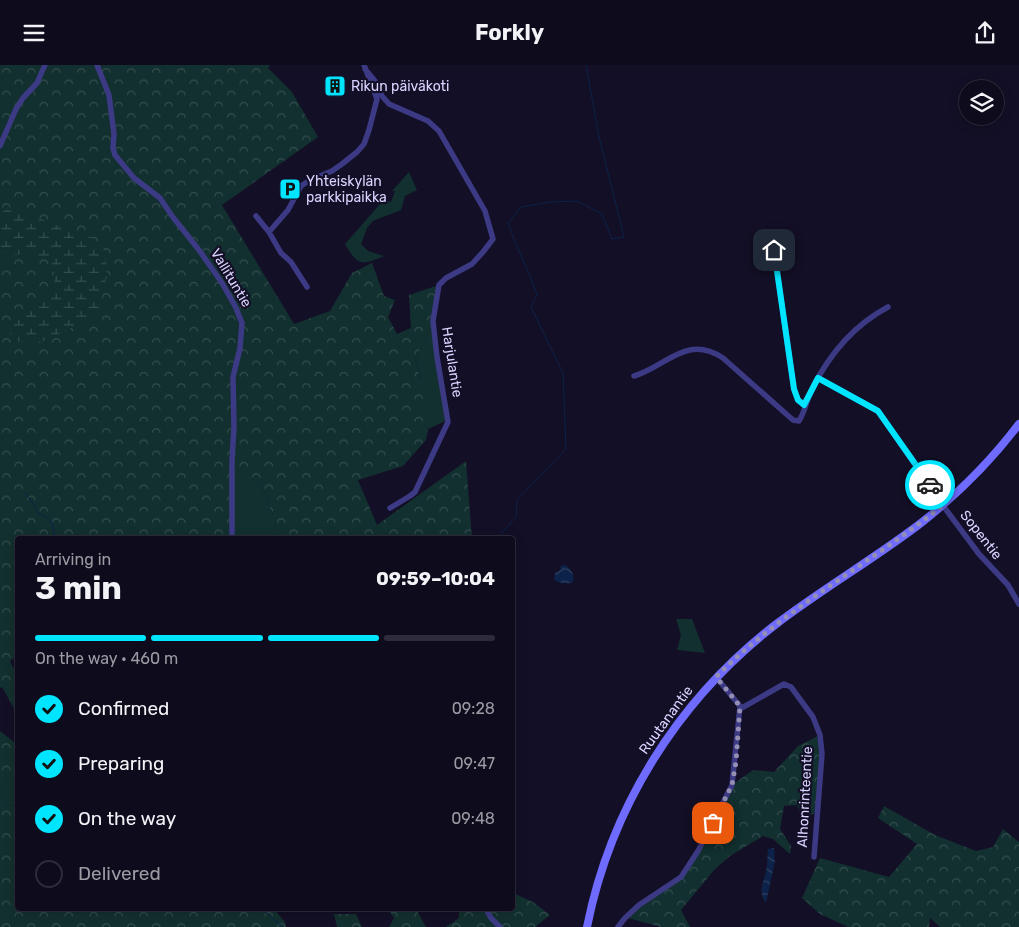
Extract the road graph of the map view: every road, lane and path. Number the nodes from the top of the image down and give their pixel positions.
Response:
1 (45, 65) edge
2 (97, 65) edge
3 (364, 67) edge
4 (0, 145) edge
5 (256, 217) dead end
6 (269, 232) junction
7 (774, 250) dead end
8 (307, 287) dead end
9 (888, 307) dead end
10 (634, 376) dead end
11 (818, 378) junction
12 (804, 405) junction
13 (1019, 424) edge
14 (943, 505) junction
15 (390, 508) dead end
16 (232, 536) edge
17 (1019, 604) edge
18 (716, 677) junction
19 (740, 709) junction
20 (814, 857) dead end
21 (487, 911) edge
22 (500, 927) edge
23 (588, 927) edge
24 (618, 927) edge

1 - 4 street
2 - 16 street, Vallituntie
3 - 6 street, Harjulantie
3 - 15 street, Harjulantie
5 - 6 street
6 - 8 street
7 - 12 street
9 - 11 street
10 - 12 street
11 - 12 street
11 - 14 street, Sopentie
13 - 14 street, Ruutanantie
14 - 17 street, Sopentie
14 - 18 street, Ruutanantie
18 - 19 street
18 - 23 street, Ruutanantie
19 - 20 street, Alhonrinteentie
19 - 24 street
21 - 22 street

